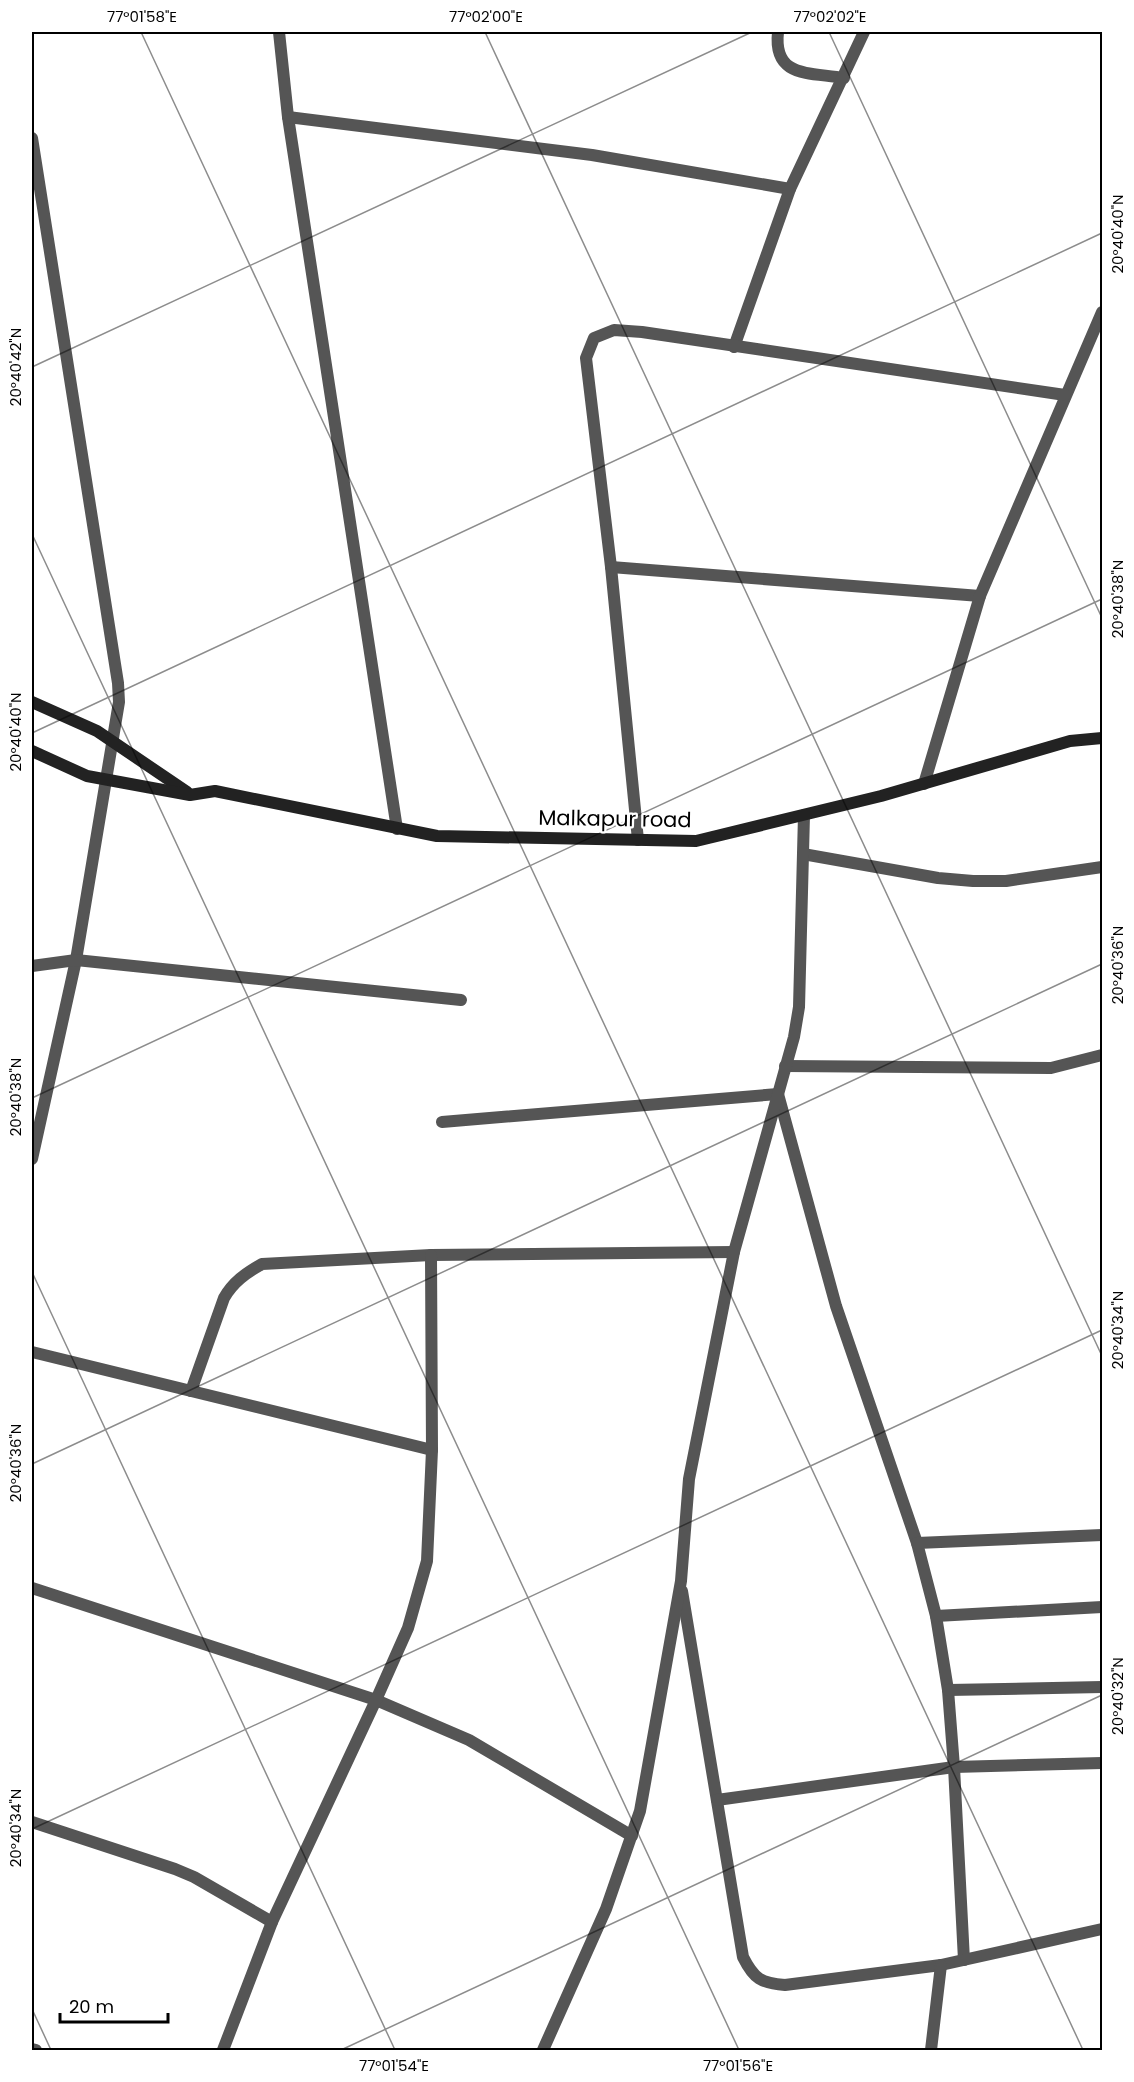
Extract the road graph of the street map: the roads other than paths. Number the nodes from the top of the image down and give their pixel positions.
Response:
1 (279, 32) edge
2 (778, 32) edge
3 (864, 32) edge
4 (844, 78) junction
5 (288, 117) junction
6 (32, 138) edge
7 (790, 189) junction
8 (1102, 312) edge
9 (734, 347) junction
10 (1065, 395) junction
11 (611, 567) junction
12 (980, 596) junction
13 (32, 702) edge
14 (1102, 738) edge
15 (114, 741) junction
16 (32, 751) edge
17 (105, 780) junction
18 (924, 784) junction
19 (190, 795) junction
20 (804, 815) junction
21 (397, 828) junction
22 (638, 840) junction
23 (804, 854) junction
24 (1102, 867) edge
25 (76, 960) junction
26 (32, 966) edge
27 (460, 1000) dead end
28 (1102, 1055) edge
29 (785, 1066) junction
30 (778, 1094) junction
31 (442, 1122) dead end
32 (32, 1159) edge
33 (734, 1252) junction
34 (431, 1255) junction
35 (32, 1352) edge
36 (191, 1391) junction
37 (432, 1450) junction
38 (1102, 1535) edge
39 (917, 1543) junction
40 (681, 1581) junction
41 (32, 1588) edge
42 (1102, 1607) edge
43 (936, 1616) junction
44 (1102, 1688) edge
45 (948, 1690) junction
46 (376, 1700) junction
47 (1102, 1763) edge
48 (954, 1767) junction
49 (717, 1800) junction
50 (32, 1822) edge
51 (632, 1836) junction
52 (272, 1922) junction
53 (1102, 1929) edge
54 (964, 1960) junction
55 (941, 1965) junction
56 (32, 2049) edge
57 (36, 2050) edge
58 (223, 2050) edge
59 (543, 2050) edge
60 (931, 2050) edge

1 - 5 street
2 - 4 street
3 - 4 street
4 - 7 street
5 - 7 street
5 - 21 street
6 - 15 street
7 - 9 street
8 - 10 street
9 - 10 street
9 - 11 street
10 - 12 street
11 - 12 street
11 - 22 street
12 - 18 street
13 - 15 street
14 - 18 street, Malkapur road
15 - 17 street
15 - 19 street
16 - 17 street, Malkapur road
17 - 19 street, Malkapur road
17 - 25 street
18 - 20 street, Malkapur road
19 - 21 street, Malkapur road
20 - 22 street, Malkapur road
20 - 23 street
21 - 22 street, Malkapur road
23 - 24 street
23 - 29 street
25 - 26 street
25 - 27 street
25 - 32 street
28 - 29 street
29 - 30 street
30 - 31 street
30 - 33 street
30 - 39 street
33 - 34 street
33 - 40 street
34 - 36 street
34 - 37 street
35 - 36 street
36 - 37 street
37 - 46 street
38 - 39 street
39 - 43 street
40 - 49 street
40 - 51 street
41 - 46 street
42 - 43 street
43 - 45 street
44 - 45 street
45 - 48 street
46 - 51 street
46 - 52 street
47 - 48 street
48 - 49 street
48 - 54 street
49 - 55 street
50 - 52 street
51 - 59 street
52 - 58 street
53 - 54 street
54 - 55 street
55 - 60 street
56 - 57 street

